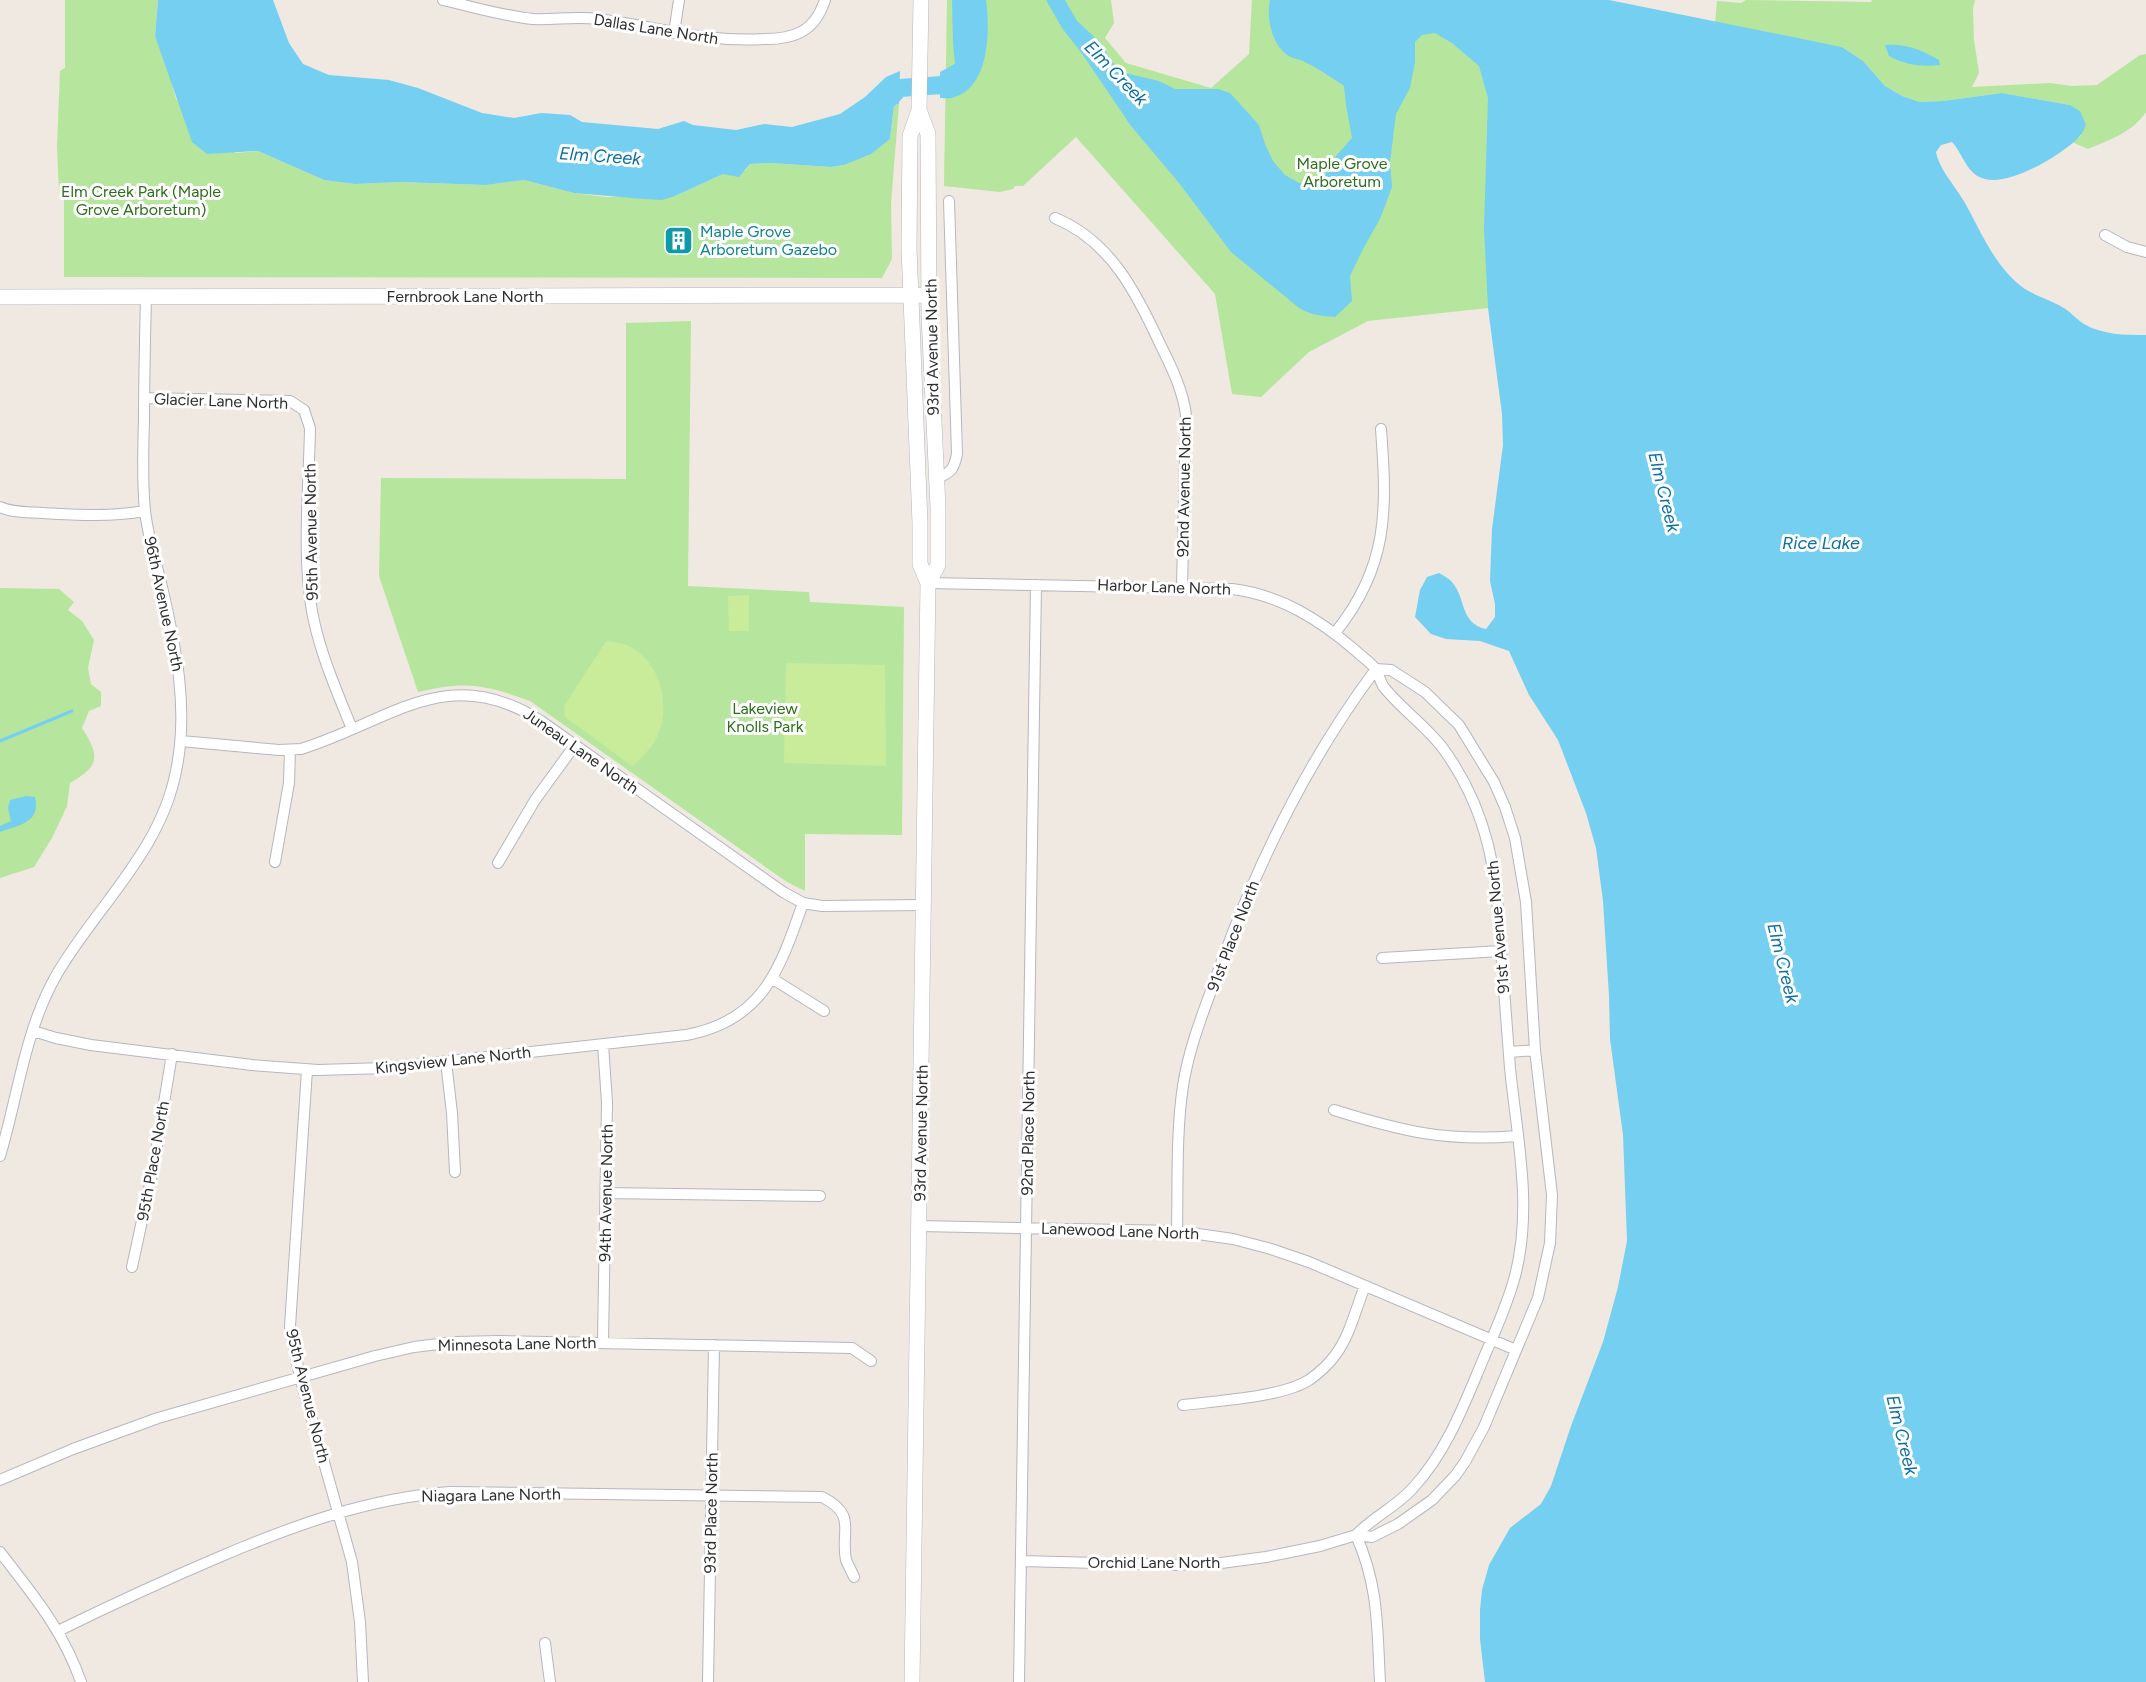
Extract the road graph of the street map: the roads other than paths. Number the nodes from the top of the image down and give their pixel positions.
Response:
1 (443, 0) edge
2 (679, 0) edge
3 (825, 0) edge
4 (921, 0) edge
5 (488, 5) edge
6 (674, 33) junction
7 (919, 111) junction
8 (949, 201) dead end
9 (1055, 218) dead end
10 (2104, 236) dead end
11 (2146, 252) edge
12 (910, 295) junction
13 (930, 295) junction
14 (952, 295) junction
15 (0, 297) edge
16 (146, 297) junction
17 (144, 398) junction
18 (298, 404) joint
19 (1381, 429) dead end
20 (937, 478) junction
21 (0, 507) edge
22 (145, 511) junction
23 (928, 583) junction
24 (1036, 585) junction
25 (1182, 587) junction
26 (1335, 633) junction
27 (1376, 669) junction
28 (352, 729) junction
29 (181, 741) junction
30 (575, 745) junction
31 (290, 750) junction
32 (275, 862) dead end
33 (498, 863) dead end
34 (803, 903) junction
35 (924, 905) junction
36 (1501, 951) junction
37 (1382, 958) dead end
38 (773, 979) junction
39 (824, 1011) dead end
40 (33, 1031) junction
41 (603, 1044) junction
42 (1535, 1050) junction
43 (1509, 1052) junction
44 (172, 1054) junction
45 (446, 1062) junction
46 (307, 1070) junction
47 (1334, 1110) dead end
48 (1517, 1136) junction
49 (0, 1156) edge
50 (455, 1172) dead end
51 (606, 1193) junction
52 (820, 1196) dead end
53 (919, 1226) junction
54 (1026, 1227) junction
55 (1177, 1231) junction
56 (132, 1267) dead end
57 (1365, 1286) junction
58 (1491, 1340) junction
59 (603, 1342) junction
60 (714, 1345) junction
61 (1516, 1350) junction
62 (871, 1361) dead end
63 (300, 1377) junction
64 (1183, 1405) dead end
65 (0, 1480) edge
66 (711, 1495) junction
67 (339, 1513) junction
68 (1356, 1535) junction
69 (0, 1552) edge
70 (1021, 1561) junction
71 (854, 1577) dead end
72 (58, 1631) junction
73 (545, 1644) dead end
74 (81, 1682) edge
75 (363, 1682) edge
76 (550, 1682) edge
77 (708, 1682) edge
78 (912, 1682) edge
79 (1019, 1682) edge
80 (1380, 1682) edge

1 - 5 street, Dallas Lane North
2 - 6 street
3 - 6 street, Dallas Lane North
4 - 7 main road, 93rd Avenue North
5 - 6 street, Dallas Lane North
7 - 12 main road, 93rd Avenue North
7 - 13 main road, 93rd Avenue North
8 - 14 street
9 - 25 street, 92nd Avenue North
10 - 11 street
12 - 13 main road, Fernbrook Lane North
12 - 16 main road, Fernbrook Lane North
12 - 23 main road, 93rd Avenue North
13 - 14 street
13 - 20 main road, 93rd Avenue North
14 - 20 street
15 - 16 main road, Fernbrook Lane North
16 - 17 street, 96th Avenue North
17 - 18 street, Glacier Lane North
17 - 22 street, 96th Avenue North
18 - 28 street, 95th Avenue North
19 - 26 street
20 - 23 main road, 93rd Avenue North
21 - 22 street
22 - 29 street, 96th Avenue North
23 - 24 street, Harbor Lane North
23 - 35 main road, 93rd Avenue North
24 - 25 street, Harbor Lane North
24 - 54 street, 92nd Place North
25 - 26 street, Harbor Lane North
26 - 27 street, Harbor Lane North
27 - 36 street, 91st Avenue North
27 - 42 street, 91st Avenue North
27 - 55 street, 91st Place North
28 - 30 street, Juneau Lane North
28 - 31 street, Juneau Lane North
29 - 31 street, Juneau Lane North
29 - 40 street, 96th Avenue North
30 - 33 street
30 - 34 street, Juneau Lane North
31 - 32 street
34 - 35 street, Juneau Lane North
34 - 38 street, Kingsview Lane North
35 - 53 main road, 93rd Avenue North
36 - 37 street
36 - 43 street, 91st Avenue North
38 - 39 street
38 - 41 street, Kingsview Lane North
40 - 44 street, Kingsview Lane North
40 - 49 street, 96th Avenue North
41 - 45 street, Kingsview Lane North
41 - 51 street, 94th Avenue North
42 - 43 street
42 - 61 street, 91st Avenue North
43 - 48 street, 91st Avenue North
44 - 46 street, Kingsview Lane North
44 - 56 street, 95th Place North
45 - 46 street, Kingsview Lane North
45 - 50 street
46 - 63 street, 95th Avenue North
47 - 48 street
48 - 58 street, 91st Avenue North
51 - 52 street
51 - 59 street, 94th Avenue North
53 - 54 street, Lanewood Lane North
53 - 78 main road, 93rd Avenue North
54 - 55 street, Lanewood Lane North
54 - 70 street, 92nd Place North
55 - 57 street, Lanewood Lane North
57 - 58 street, Lanewood Lane North
57 - 64 street
58 - 61 street, Lanewood Lane North
58 - 68 street, 91st Avenue North
59 - 60 street, Minnesota Lane North
59 - 63 street, Minnesota Lane North
60 - 62 street, Minnesota Lane North
60 - 66 street, 93rd Place North
61 - 68 street, 91st Avenue North
63 - 65 street, Minnesota Lane North
63 - 67 street, 95th Avenue North
66 - 67 street, Niagara Lane North
66 - 71 street, Niagara Lane North
66 - 77 street, 93rd Place North
67 - 72 street, Niagara Lane North
67 - 75 street, 95th Avenue North
68 - 70 street, Orchid Lane North
68 - 80 street
69 - 72 street
70 - 79 street, 92nd Place North
72 - 74 street
73 - 76 street

